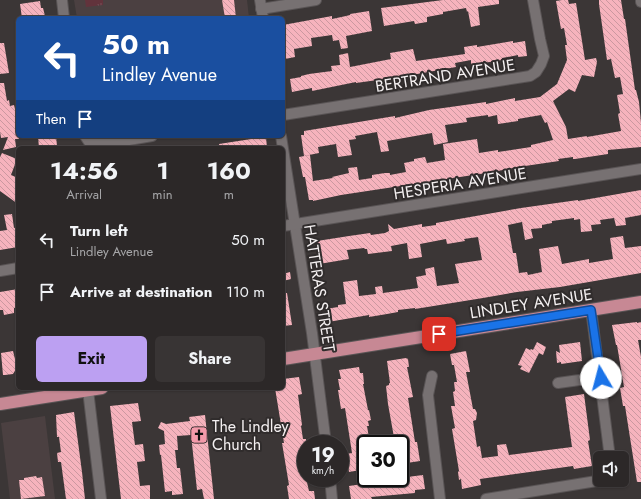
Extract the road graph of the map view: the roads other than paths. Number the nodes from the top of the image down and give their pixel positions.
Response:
1 (62, 0) edge
2 (316, 0) edge
3 (533, 0) edge
4 (261, 9) edge
5 (64, 16) edge
6 (285, 115) edge
7 (142, 138) edge
8 (87, 139) edge
9 (285, 161) edge
10 (641, 169) edge
11 (295, 224) junction
12 (285, 226) edge
13 (16, 268) edge
14 (0, 271) edge
15 (641, 302) edge
16 (591, 310) junction
17 (315, 354) junction
18 (285, 359) edge
19 (432, 376) dead end
20 (601, 378) junction
21 (558, 384) dead end
22 (88, 390) joint
23 (0, 404) edge
24 (325, 435) edge
25 (609, 451) edge
26 (593, 482) edge
27 (331, 487) edge
28 (101, 499) edge
29 (332, 499) edge
30 (440, 499) edge
31 (486, 499) edge

1 - 5 street
2 - 4 street
3 - 6 street, BERTRAND AVENUE
7 - 8 street
9 - 11 street, HATTERAS STREET
10 - 11 street, HESPERIA AVENUE
11 - 12 street, HESPERIA AVENUE
11 - 17 street, HATTERAS STREET
13 - 14 street
15 - 16 main road, LINDLEY AVENUE
16 - 17 main road, LINDLEY AVENUE
16 - 20 street
17 - 18 main road, LINDLEY AVENUE
17 - 24 street, HATTERAS STREET
19 - 30 street
20 - 21 street
20 - 25 street
22 - 23 main road
22 - 28 street
26 - 31 street
27 - 29 street

